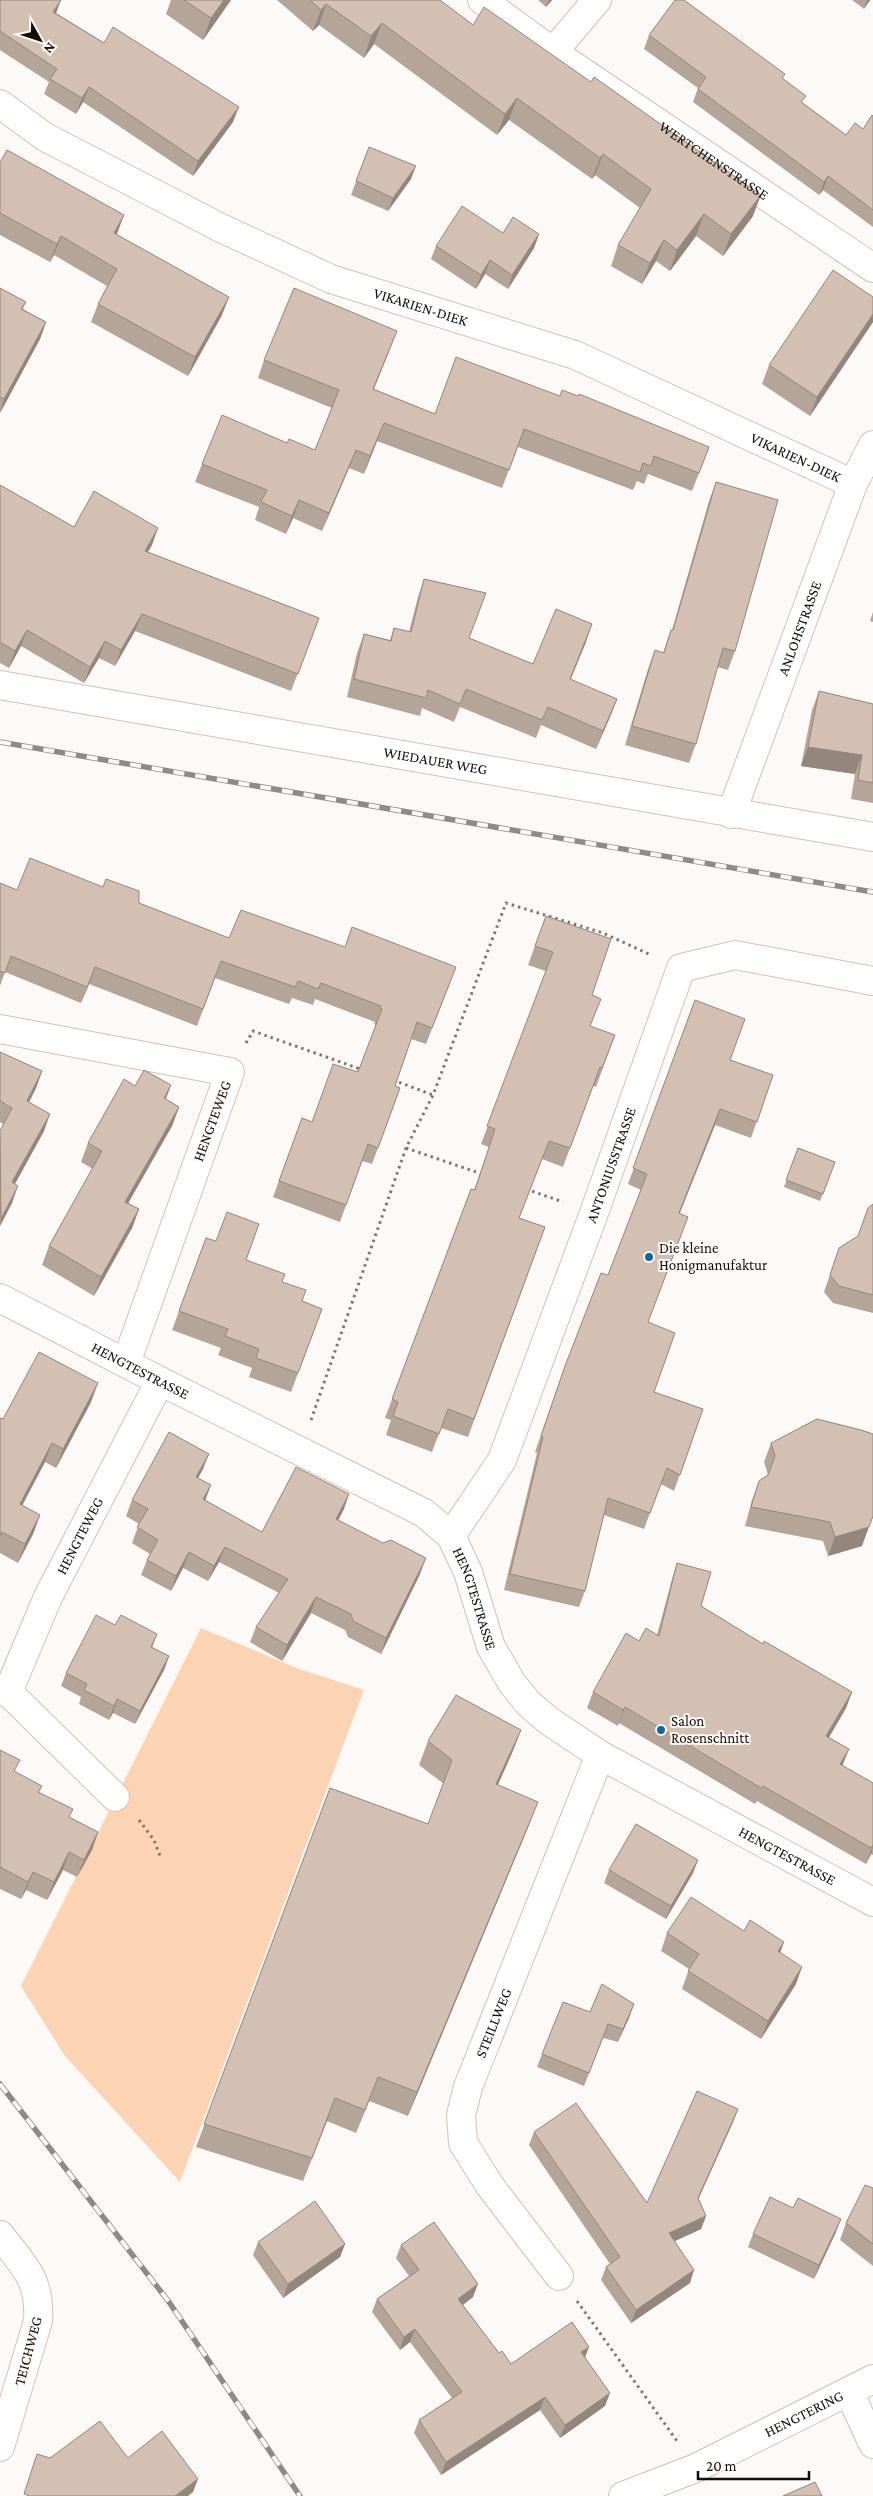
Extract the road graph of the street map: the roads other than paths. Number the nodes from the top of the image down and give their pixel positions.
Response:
1 (482, 0) edge
2 (597, 0) edge
3 (553, 52) junction
4 (0, 104) edge
5 (873, 268) edge
6 (873, 445) edge
7 (853, 484) junction
8 (0, 685) edge
9 (731, 814) junction
10 (873, 837) edge
11 (873, 982) edge
12 (0, 1030) edge
13 (0, 1298) edge
14 (126, 1363) junction
15 (160, 1381) junction
16 (452, 1536) junction
17 (4, 1691) edge
18 (600, 1755) junction
19 (115, 1797) road end
20 (873, 1902) edge
21 (0, 2236) edge
22 (558, 2276) road end
23 (873, 2379) edge
24 (849, 2392) junction
25 (873, 2444) edge
26 (0, 2447) edge
27 (623, 2496) edge

1 - 3 street, WERTCHENSTRASSE
2 - 3 street
3 - 5 street, WERTCHENSTRASSE
4 - 7 street, VIKARIEN-DIEK
6 - 7 street, ANLOHSTRASSE
7 - 9 street, ANLOHSTRASSE
8 - 9 street, WIEDAUER WEG
9 - 10 street, WIEDAUER WEG
11 - 16 street, ANTONIUSSTRASSE
12 - 14 street, HENGTEWEG
13 - 14 street, HENGTESTRASSE
14 - 15 street, HENGTESTRASSE
15 - 16 street, HENGTESTRASSE
15 - 17 street, HENGTEWEG
16 - 18 street, HENGTESTRASSE
17 - 19 street, HENGTEWEG
18 - 20 street, HENGTESTRASSE
18 - 22 street, STEILLWEG
21 - 26 street, TEICHWEG
23 - 24 street, HENGTERING
24 - 25 street
24 - 27 street, HENGTERING

